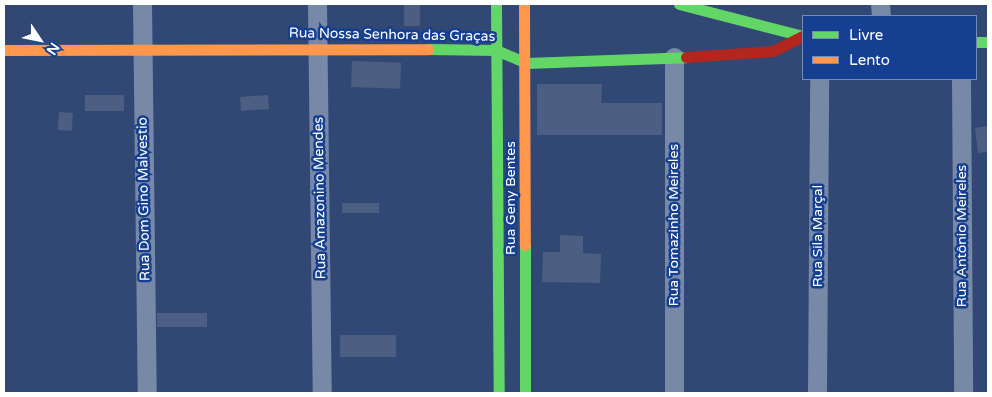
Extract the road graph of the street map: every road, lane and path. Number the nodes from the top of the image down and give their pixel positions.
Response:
1 (142, 4) edge
2 (316, 4) edge
3 (496, 4) edge
4 (524, 4) edge
5 (679, 4) edge
6 (802, 36) edge
7 (802, 37) edge
8 (318, 48) junction
9 (4, 50) edge
10 (142, 50) junction
11 (496, 50) junction
12 (674, 57) junction
13 (526, 63) junction
14 (819, 80) edge
15 (961, 80) edge
16 (147, 393) edge
17 (322, 393) edge
18 (499, 393) edge
19 (525, 393) edge
20 (674, 393) edge
21 (817, 393) edge
22 (963, 393) edge

1 - 10 street, Rua Dom Gino Malvestio
2 - 8 street, Rua Amazonino Mendes
3 - 11 street, Rua Geny Bentes
4 - 13 street, Rua Geny Bentes
5 - 6 street
7 - 12 street, Rua Nossa Senhora das Graças
8 - 10 street, Rua Nossa Senhora das Graças
8 - 11 street, Rua Nossa Senhora das Graças
8 - 17 street, Rua Amazonino Mendes
9 - 10 street, Rua Nossa Senhora das Graças
10 - 16 street, Rua Dom Gino Malvestio
11 - 13 street, Rua Nossa Senhora das Graças
11 - 18 street, Rua Geny Bentes
12 - 13 street, Rua Nossa Senhora das Graças
12 - 20 street, Rua Tomazinho Meireles
13 - 19 street, Rua Geny Bentes
14 - 21 street, Rua Sila Marçal
15 - 22 street, Rua Antônio Meireles

